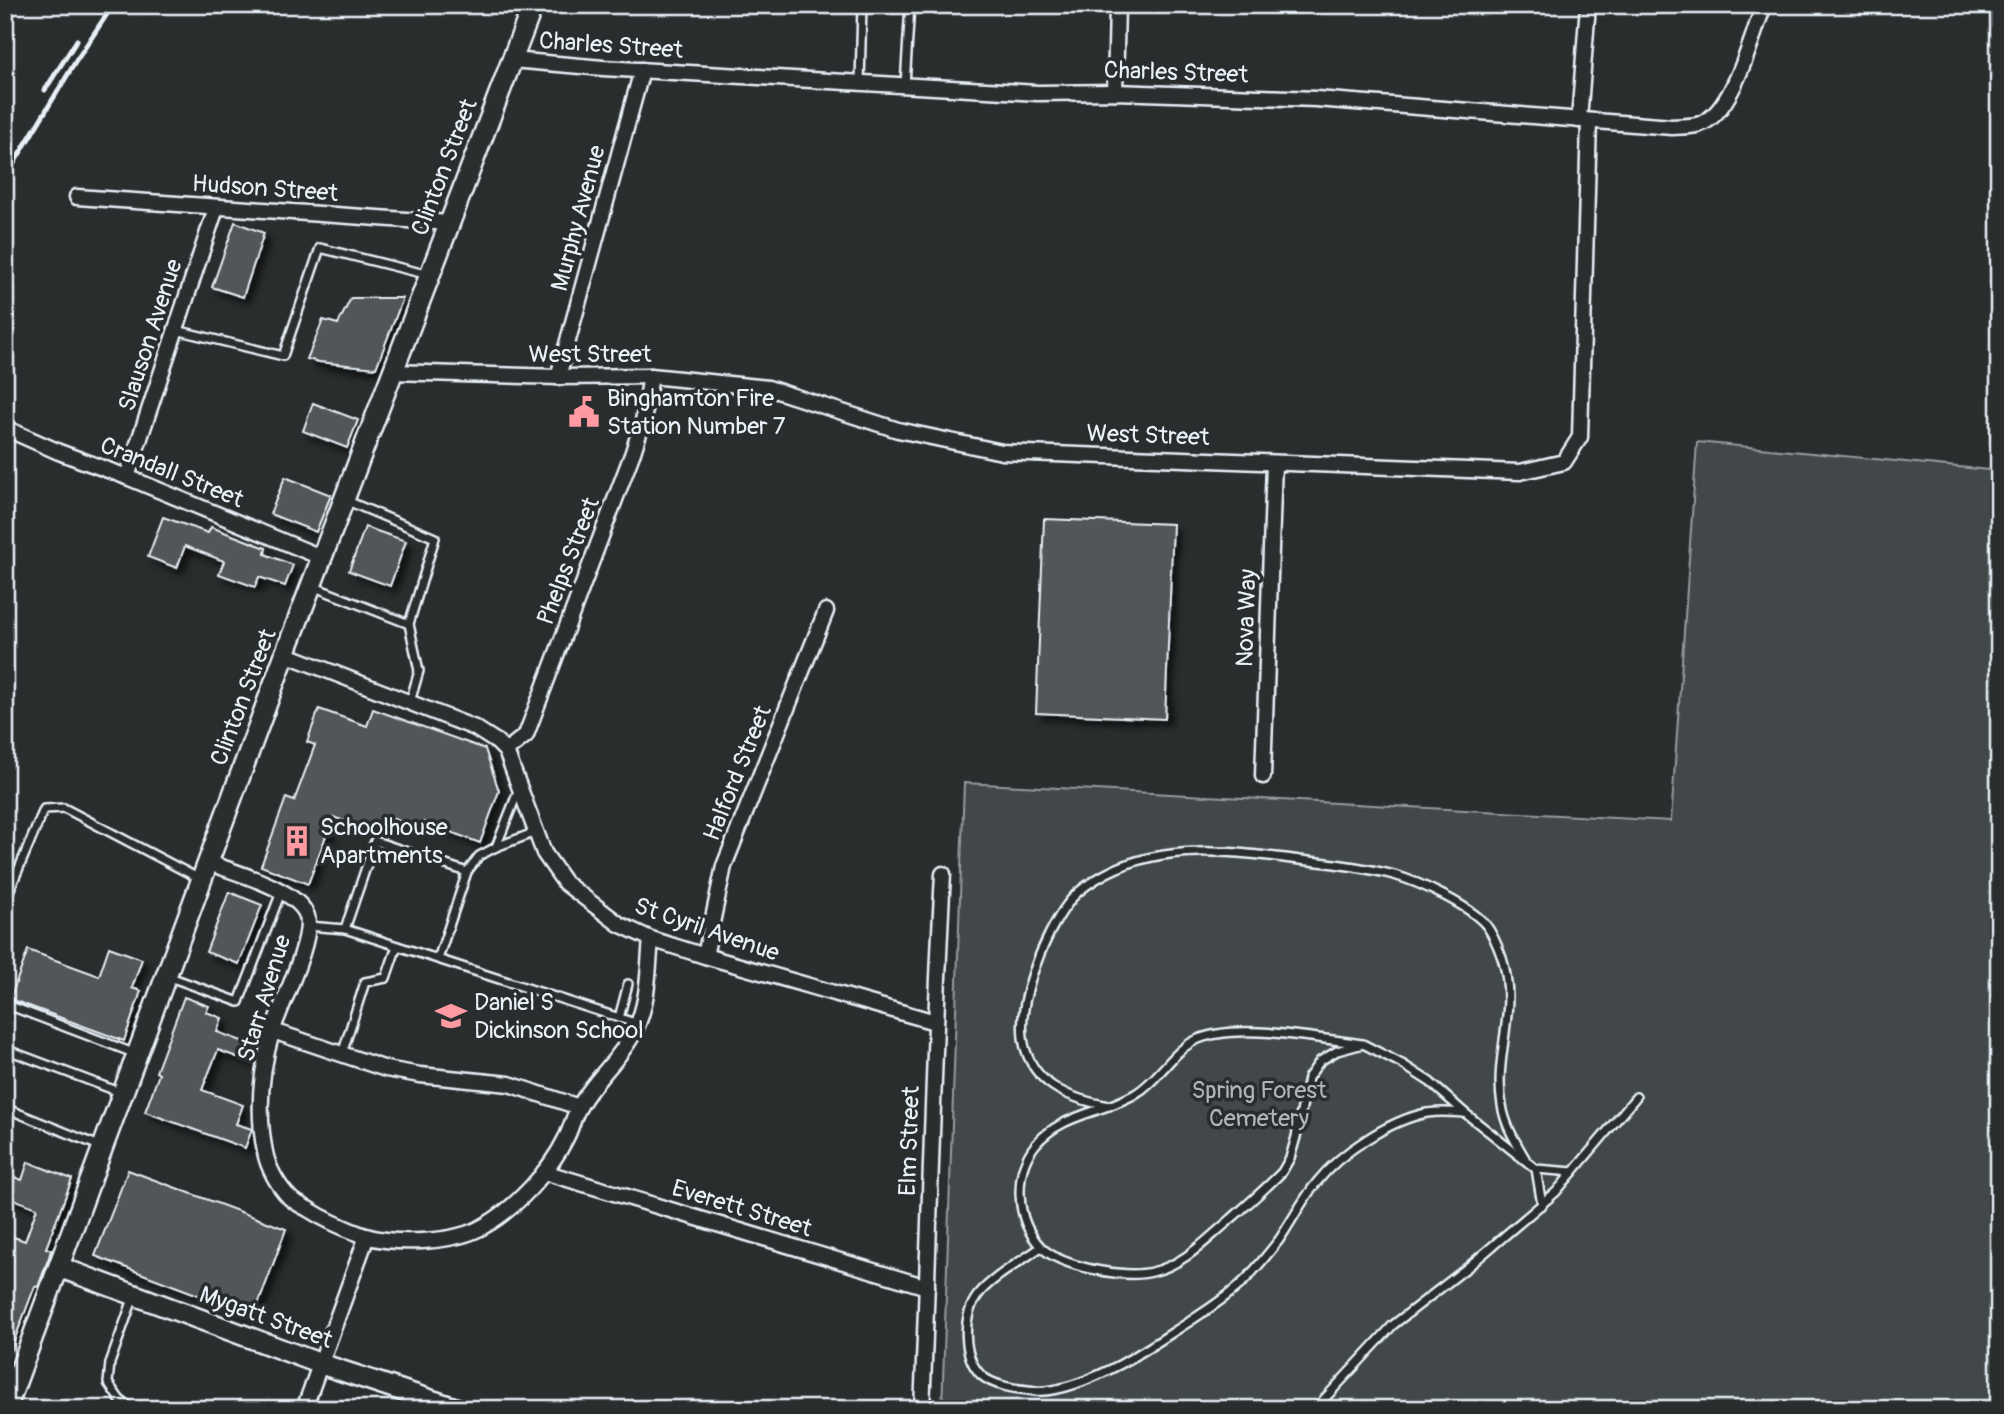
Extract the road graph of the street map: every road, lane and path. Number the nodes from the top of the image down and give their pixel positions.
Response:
1 (533, 5) edge
2 (862, 5) edge
3 (909, 5) edge
4 (1117, 5) edge
5 (1588, 5) edge
6 (1764, 5) edge
7 (512, 60) junction
8 (642, 71) junction
9 (860, 83) junction
10 (905, 85) junction
11 (1115, 92) junction
12 (1584, 120) junction
13 (77, 197) dead end
14 (216, 208) junction
15 (449, 223) junction
16 (429, 275) junction
17 (176, 330) junction
18 (392, 372) junction
19 (651, 376) junction
20 (558, 377) junction
21 (5, 428) edge
22 (1275, 463) junction
23 (127, 477) junction
24 (344, 499) junction
25 (323, 558) junction
26 (312, 586) junction
27 (826, 611) dead end
28 (410, 624) junction
29 (285, 654) junction
30 (410, 702) junction
31 (506, 751) junction
32 (1263, 776) dead end
33 (520, 788) junction
34 (536, 832) junction
35 (496, 847) junction
36 (204, 871) junction
37 (467, 872) junction
38 (943, 874) dead end
39 (281, 891) junction
40 (5, 901) edge
41 (308, 926) junction
42 (345, 929) junction
43 (651, 939) junction
44 (397, 946) junction
45 (705, 956) junction
46 (438, 959) junction
47 (166, 975) junction
48 (628, 984) dead end
49 (5, 1004) edge
50 (619, 1018) junction
51 (934, 1022) junction
52 (638, 1024) junction
53 (273, 1031) junction
54 (1363, 1044) junction
55 (7, 1049) edge
56 (137, 1054) junction
57 (342, 1054) junction
58 (5, 1061) edge
59 (123, 1093) junction
60 (1636, 1097) dead end
61 (1110, 1106) junction
62 (579, 1107) junction
63 (5, 1108) edge
64 (1465, 1113) junction
65 (103, 1147) junction
66 (1527, 1162) junction
67 (1536, 1169) junction
68 (544, 1172) junction
69 (1573, 1172) junction
70 (1542, 1205) junction
71 (367, 1236) junction
72 (1041, 1247) junction
73 (59, 1267) junction
74 (927, 1287) junction
75 (134, 1295) junction
76 (321, 1364) junction
77 (6, 1409) edge
78 (133, 1409) edge
79 (304, 1409) edge
80 (458, 1409) edge
81 (922, 1409) edge
82 (1315, 1409) edge

1 - 7 street, Clinton Street
2 - 9 lane
3 - 10 lane
4 - 11 street
5 - 12 street, West Street
6 - 12 street, Charles Street
7 - 8 street, Charles Street
7 - 15 street, Clinton Street
8 - 9 street, Charles Street
8 - 20 street, Murphy Avenue
9 - 10 street, Charles Street
10 - 11 street, Charles Street
11 - 12 street, Charles Street
12 - 22 street, West Street
13 - 14 street, Hudson Street
14 - 15 street, Hudson Street
14 - 17 street, Slauson Avenue
15 - 16 street, Clinton Street
16 - 17 lane
16 - 18 street, Clinton Street
17 - 23 street, Slauson Avenue
18 - 20 street, West Street
18 - 24 street, Clinton Street
19 - 20 street, West Street
19 - 22 street, West Street
19 - 31 street, Phelps Street
21 - 23 street, Crandall Street
22 - 32 street, Nova Way
23 - 25 street, Crandall Street
24 - 25 street, Clinton Street
24 - 28 lane
25 - 26 street, Clinton Street
26 - 28 lane
26 - 29 street, Clinton Street
27 - 45 street, Halford Street
28 - 30 lane
29 - 30 street
29 - 36 street, Clinton Street
30 - 31 street
31 - 33 street, St Cyril Avenue
33 - 34 street, St Cyril Avenue
33 - 35 lane
34 - 35 lane
34 - 43 street, St Cyril Avenue
35 - 37 lane
36 - 39 street, Starr Avenue
36 - 40 lane
36 - 47 street, Clinton Street
37 - 42 lane
37 - 46 lane
38 - 51 street, Elm Street
39 - 41 street, Starr Avenue
39 - 47 lane
41 - 42 lane
41 - 53 street, Starr Avenue
42 - 44 lane
43 - 45 street, St Cyril Avenue
43 - 52 street, Starr Avenue
44 - 46 lane
44 - 57 lane
45 - 51 street, St Cyril Avenue
46 - 50 lane
47 - 56 street, Clinton Street
48 - 50 lane
49 - 56 lane
50 - 52 lane
51 - 74 street, Elm Street
52 - 62 street, Starr Avenue
53 - 57 street
53 - 71 street, Starr Avenue
54 - 61 lane
54 - 64 lane
54 - 72 lane
55 - 58 lane
55 - 59 lane
56 - 59 street, Clinton Street
57 - 62 street
59 - 65 street, Clinton Street
60 - 69 lane
61 - 66 lane
61 - 72 lane
62 - 68 street, Starr Avenue
63 - 65 lane
64 - 66 lane
64 - 72 lane
65 - 73 street, Clinton Street
66 - 67 lane
67 - 69 lane
67 - 70 lane
68 - 71 street, Starr Avenue
68 - 74 street, Everett Street
69 - 70 lane
70 - 82 lane
71 - 76 street
73 - 75 street, Mygatt Street
73 - 77 street, Clinton Street
74 - 81 street, Elm Street
75 - 76 street, Mygatt Street
75 - 78 lane
76 - 79 street
76 - 80 street, Mygatt Street

